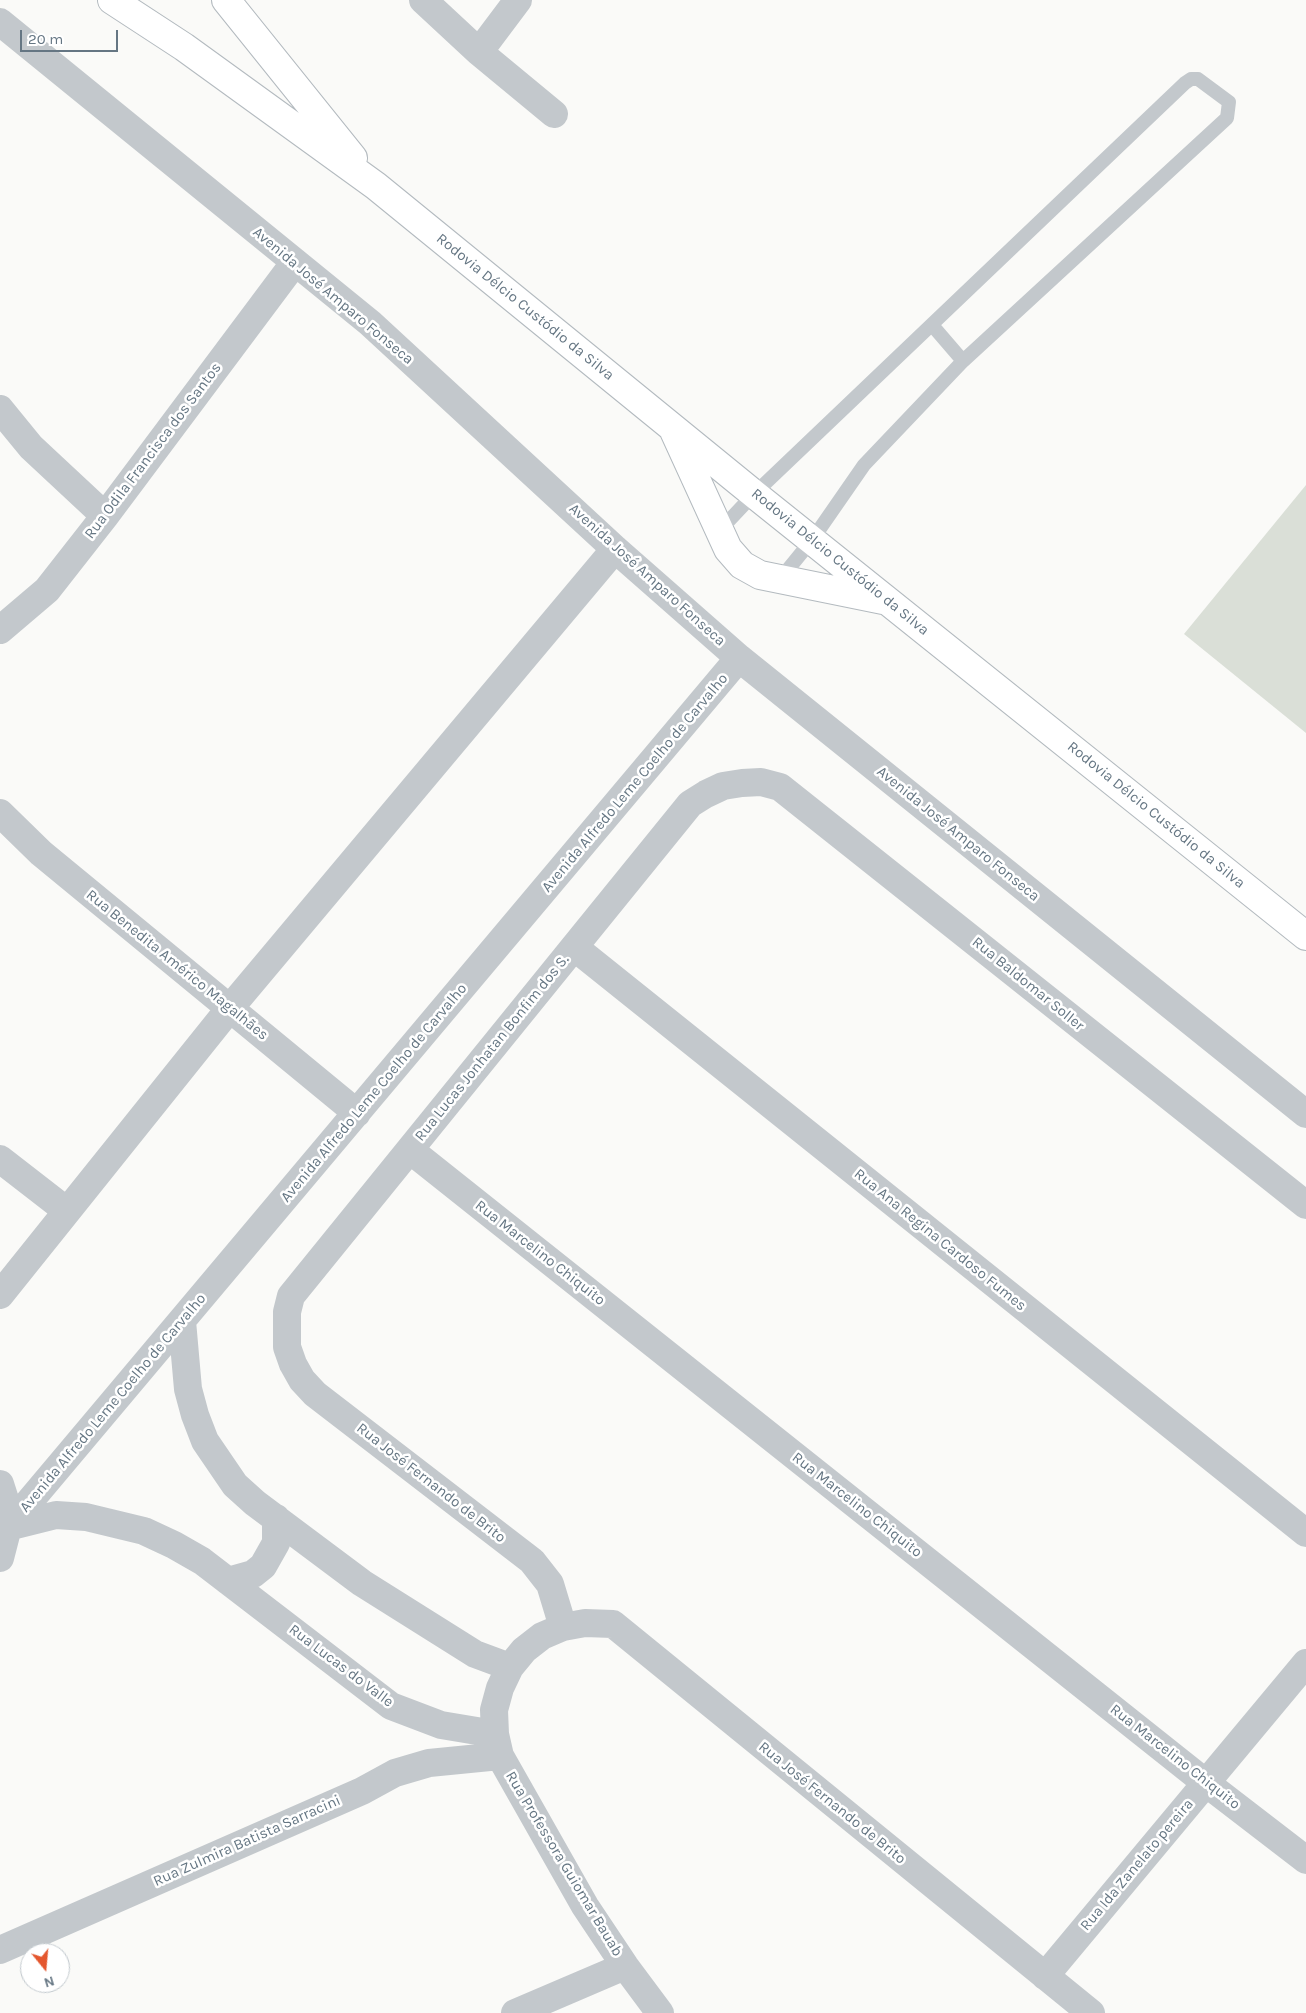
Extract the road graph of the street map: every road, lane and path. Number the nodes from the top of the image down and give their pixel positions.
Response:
1 (112, 0) edge
2 (226, 0) edge
3 (423, 0) edge
4 (518, 0) edge
5 (0, 22) edge
6 (479, 52) junction
7 (554, 114) dead end
8 (376, 186) junction
9 (295, 262) junction
10 (932, 326) junction
11 (963, 361) junction
12 (0, 409) edge
13 (672, 425) junction
14 (754, 494) junction
15 (105, 516) junction
16 (720, 530) junction
17 (812, 540) junction
18 (615, 549) junction
19 (781, 578) junction
20 (890, 602) junction
21 (0, 630) edge
22 (739, 658) junction
23 (742, 783) joint
24 (0, 813) edge
25 (1306, 936) edge
26 (574, 947) junction
27 (230, 1008) junction
28 (357, 1113) junction
29 (1306, 1114) edge
30 (410, 1150) junction
31 (0, 1159) edge
32 (1306, 1206) edge
33 (67, 1211) junction
34 (0, 1295) edge
35 (182, 1321) junction
36 (288, 1347) joint
37 (0, 1484) edge
38 (276, 1518) junction
39 (8, 1527) junction
40 (1306, 1533) edge
41 (0, 1558) edge
42 (228, 1581) junction
43 (563, 1626) junction
44 (1306, 1663) edge
45 (510, 1667) junction
46 (498, 1745) junction
47 (1206, 1783) junction
48 (1306, 1860) edge
49 (0, 1950) edge
50 (624, 1966) junction
51 (1045, 1976) junction
52 (515, 2013) edge
53 (660, 2013) edge
54 (1091, 2013) edge

1 - 8 main road, Rodovia Délcio Custódio da Silva
2 - 8 main road, Rodovia Délcio Custódio da Silva
3 - 6 street
4 - 6 street
5 - 9 street, Avenida José Amparo Fonseca
6 - 7 street
8 - 13 main road, Rodovia Délcio Custódio da Silva
9 - 15 street, Rua Odila Francisca dos Santos
9 - 18 street, Avenida José Amparo Fonseca
10 - 11 lane
10 - 11 lane
10 - 14 lane
11 - 17 lane
12 - 15 street
13 - 14 main road, Rodovia Délcio Custódio da Silva
13 - 16 main road
14 - 16 lane
14 - 17 main road, Rodovia Délcio Custódio da Silva
15 - 21 street, Rua Odila Francisca dos Santos
16 - 19 main road
17 - 19 lane
17 - 20 main road, Rodovia Délcio Custódio da Silva
18 - 22 street, Avenida José Amparo Fonseca
18 - 27 street
19 - 20 main road
20 - 25 main road, Rodovia Délcio Custódio da Silva
22 - 28 street, Avenida Alfredo Leme Coelho de Carvalho
22 - 29 street, Avenida José Amparo Fonseca
23 - 26 street, Rua Lucas Jonhatan Bonfim dos S.
23 - 32 street, Rua Baldomar Soller
24 - 27 street, Rua Benedita Américo Magalhães
26 - 30 street, Rua Lucas Jonhatan Bonfim dos S.
26 - 40 street, Rua Ana Regina Cardoso Fumes
27 - 28 street, Rua Benedita Américo Magalhães
27 - 33 street
28 - 35 street, Avenida Alfredo Leme Coelho de Carvalho
30 - 36 street, Rua Lucas Jonhatan Bonfim dos S.
30 - 47 street, Rua Marcelino Chiquito
31 - 33 street
33 - 34 street
35 - 38 street
35 - 39 street, Avenida Alfredo Leme Coelho de Carvalho
36 - 43 street, Rua José Fernando de Brito
37 - 39 street
38 - 42 street
38 - 45 street
39 - 41 street
39 - 42 street, Rua Lucas do Valle
42 - 46 street, Rua Lucas do Valle
43 - 45 street, Rua José Fernando de Brito
43 - 51 street, Rua José Fernando de Brito
44 - 47 street, Rua Ida Zanelato pereira
45 - 46 street, Rua José Fernando de Brito
46 - 49 street, Rua Zulmira Batista Sarracini
46 - 50 street, Rua Professora Guiomar Bauab
47 - 48 street, Rua Marcelino Chiquito
47 - 51 street, Rua Ida Zanelato pereira
50 - 52 street
50 - 53 street, Rua Professora Guiomar Bauab
51 - 54 street, Rua José Fernando de Brito

